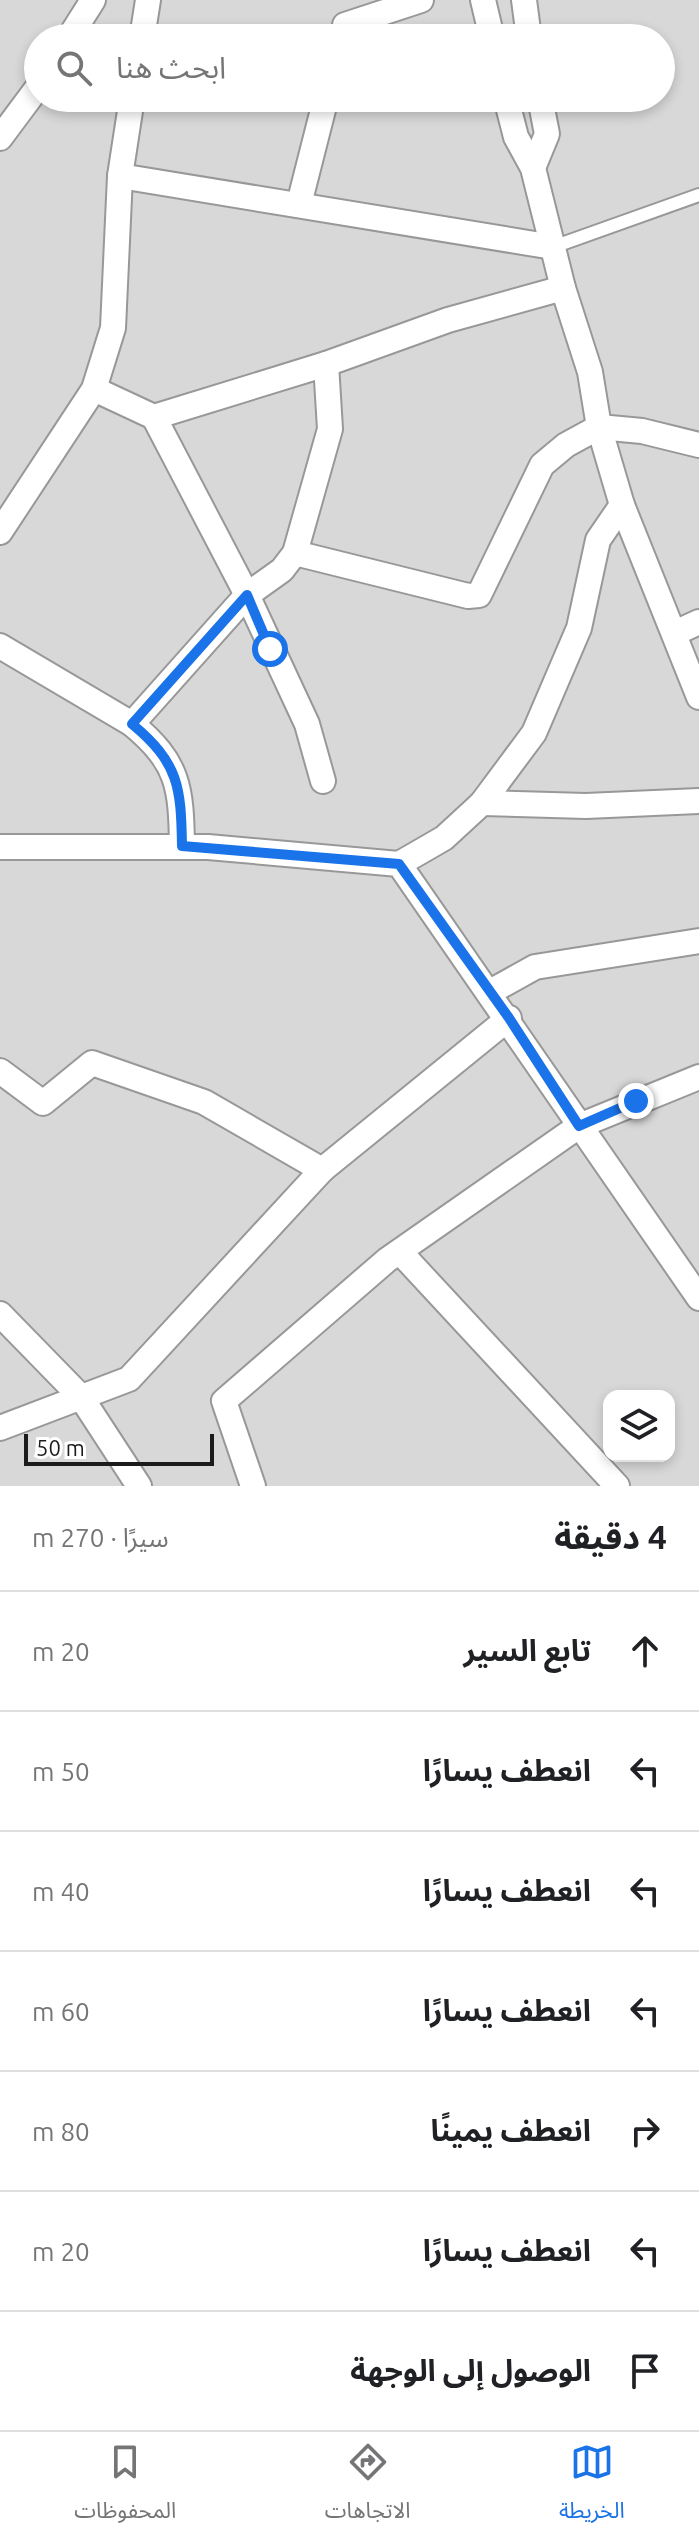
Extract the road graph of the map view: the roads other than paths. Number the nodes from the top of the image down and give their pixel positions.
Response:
1 (93, 0) edge
2 (148, 0) edge
3 (351, 0) edge
4 (421, 0) edge
5 (483, 0) edge
6 (524, 0) edge
7 (78, 24) edge
8 (144, 24) edge
9 (345, 24) edge
10 (362, 24) edge
11 (489, 24) edge
12 (527, 24) edge
13 (24, 106) edge
14 (130, 112) edge
15 (322, 112) edge
16 (510, 112) edge
17 (543, 112) edge
18 (0, 138) edge
19 (533, 168) junction
20 (120, 176) junction
21 (699, 195) edge
22 (299, 204) junction
23 (553, 247) junction
24 (563, 288) junction
25 (326, 364) junction
26 (94, 389) junction
27 (154, 417) junction
28 (599, 427) junction
29 (699, 445) edge
30 (622, 505) junction
31 (0, 532) edge
32 (295, 553) junction
33 (247, 595) junction
34 (699, 622) edge
35 (675, 633) junction
36 (0, 646) edge
37 (699, 697) edge
38 (132, 724) junction
39 (323, 781) dead end
40 (699, 801) edge
41 (482, 803) junction
42 (182, 846) junction
43 (0, 847) edge
44 (399, 864) junction
45 (699, 941) edge
46 (490, 992) junction
47 (509, 1018) junction
48 (0, 1071) edge
49 (699, 1077) edge
50 (579, 1126) junction
51 (322, 1170) junction
52 (400, 1252) junction
53 (699, 1298) edge
54 (0, 1314) edge
55 (81, 1397) junction
56 (0, 1428) edge
57 (139, 1486) edge
58 (253, 1486) edge
59 (617, 1486) edge

1 - 7 street
2 - 8 street
3 - 9 street
4 - 10 street
5 - 11 street
6 - 12 street
13 - 18 street
14 - 20 street
15 - 22 street
16 - 19 street
17 - 19 street
19 - 23 street
20 - 22 street
20 - 26 street
21 - 23 lane
22 - 23 street
23 - 24 street
24 - 25 street
24 - 28 street
25 - 27 street
25 - 32 street
26 - 27 street
26 - 31 street
27 - 33 street
28 - 29 street
28 - 30 street
28 - 32 street
30 - 35 street
30 - 41 street
32 - 33 street
33 - 38 street
33 - 39 street
34 - 35 street
35 - 37 street
36 - 38 street
38 - 42 street
40 - 41 street
41 - 44 street
42 - 43 street
42 - 44 street
44 - 46 street
45 - 46 street
46 - 47 street
47 - 50 street
47 - 51 street
48 - 51 street
49 - 50 street
50 - 52 street
50 - 53 street
51 - 55 street
52 - 58 street
52 - 59 street
54 - 55 street
55 - 56 street
55 - 57 street

